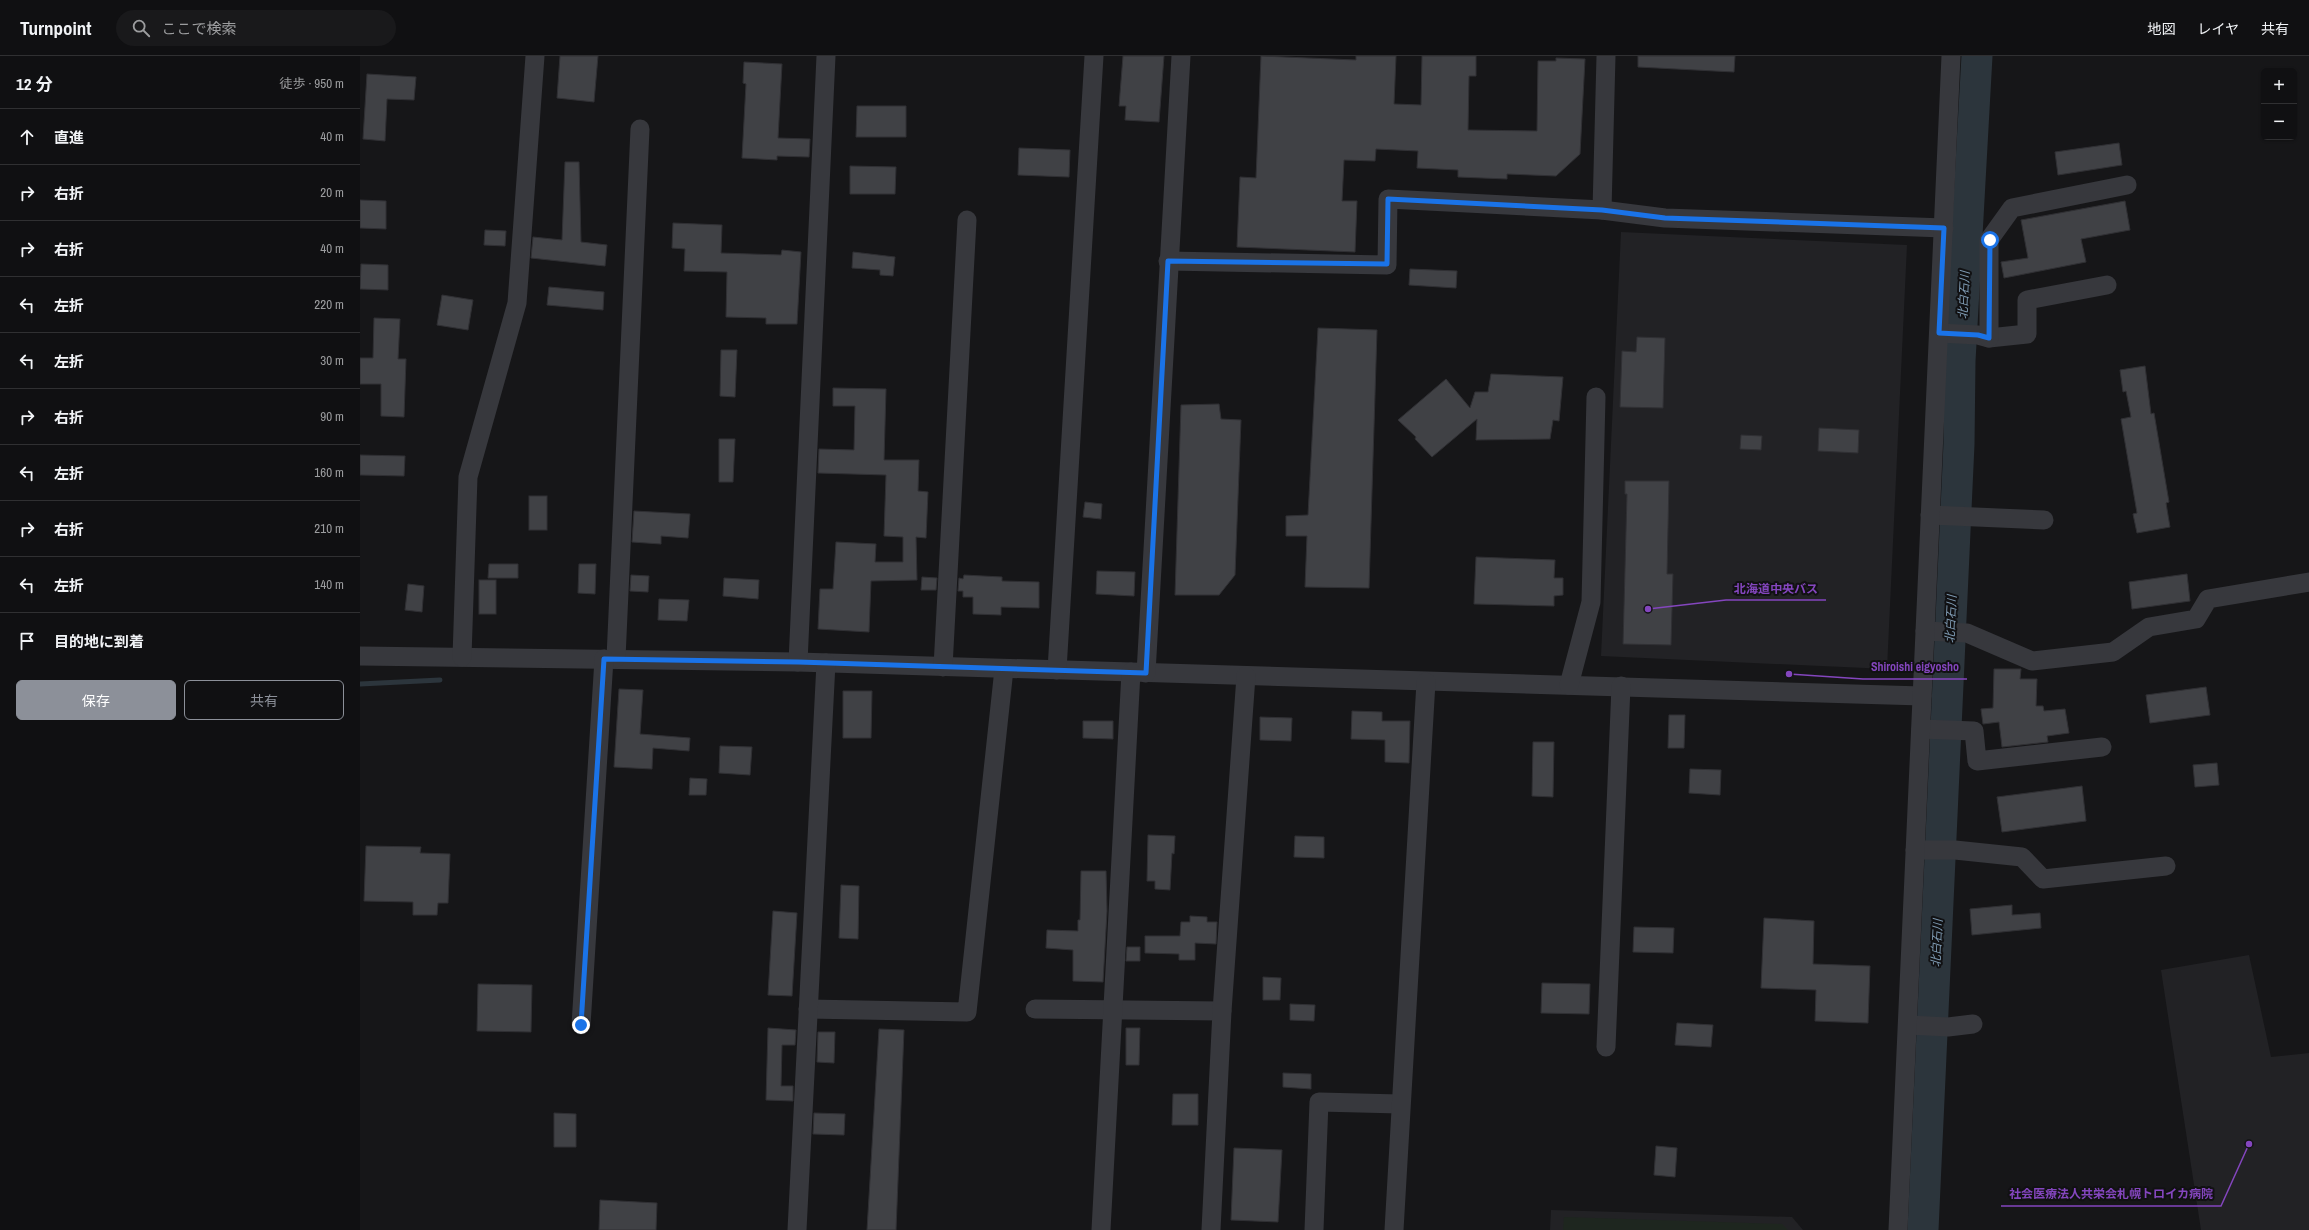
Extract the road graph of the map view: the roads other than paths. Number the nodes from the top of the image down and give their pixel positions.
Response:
1 (535, 56) edge
2 (826, 56) edge
3 (1094, 56) edge
4 (1180, 56) edge
5 (1606, 56) edge
6 (1951, 56) edge
7 (640, 130) dead end
8 (2127, 185) dead end
9 (1602, 210) junction
10 (967, 220) dead end
11 (1944, 228) junction
12 (1168, 261) junction
13 (2107, 285) dead end
14 (1944, 333) junction
15 (1983, 336) junction
16 (1596, 397) dead end
17 (1936, 516) junction
18 (2044, 520) dead end
19 (2309, 582) edge
20 (1931, 632) junction
21 (360, 656) edge
22 (462, 657) junction
23 (610, 658) junction
24 (798, 662) junction
25 (826, 663) junction
26 (943, 667) junction
27 (1004, 669) junction
28 (1057, 670) junction
29 (1138, 672) junction
30 (1246, 676) junction
31 (1426, 682) junction
32 (1569, 685) junction
33 (1621, 686) junction
34 (1922, 696) junction
35 (1927, 729) junction
36 (2102, 747) dead end
37 (1920, 850) junction
38 (2166, 866) dead end
39 (808, 1009) junction
40 (1036, 1009) dead end
41 (1111, 1009) junction
42 (1222, 1011) junction
43 (1973, 1024) dead end
44 (581, 1025) dead end
45 (1914, 1025) junction
46 (1606, 1047) dead end
47 (1400, 1104) junction
48 (797, 1230) edge
49 (1101, 1230) edge
50 (1211, 1230) edge
51 (1314, 1230) edge
52 (1394, 1230) edge
53 (1898, 1230) edge

1 - 22 street
2 - 24 street
3 - 28 street
4 - 12 street
5 - 9 street
6 - 11 street
7 - 23 street
8 - 15 street
9 - 11 street
9 - 12 street
10 - 26 street
11 - 14 street
12 - 29 street
13 - 15 street
14 - 15 street
14 - 17 street
16 - 32 street
17 - 18 street
17 - 20 street
19 - 20 street
20 - 34 street
21 - 22 street
22 - 23 street
23 - 24 street
23 - 44 street
24 - 25 street
25 - 26 street
25 - 39 street
26 - 27 street
27 - 28 street
27 - 39 street
28 - 29 street
29 - 30 street
29 - 41 street
30 - 31 street
30 - 42 street
31 - 32 street
31 - 47 street
32 - 33 street
33 - 34 street
33 - 46 street
34 - 35 street
35 - 36 street
35 - 37 street
37 - 38 street
37 - 45 street
39 - 48 street
40 - 41 street
41 - 42 street
41 - 49 street
42 - 50 street
43 - 45 street
45 - 53 street
47 - 51 street
47 - 52 street

